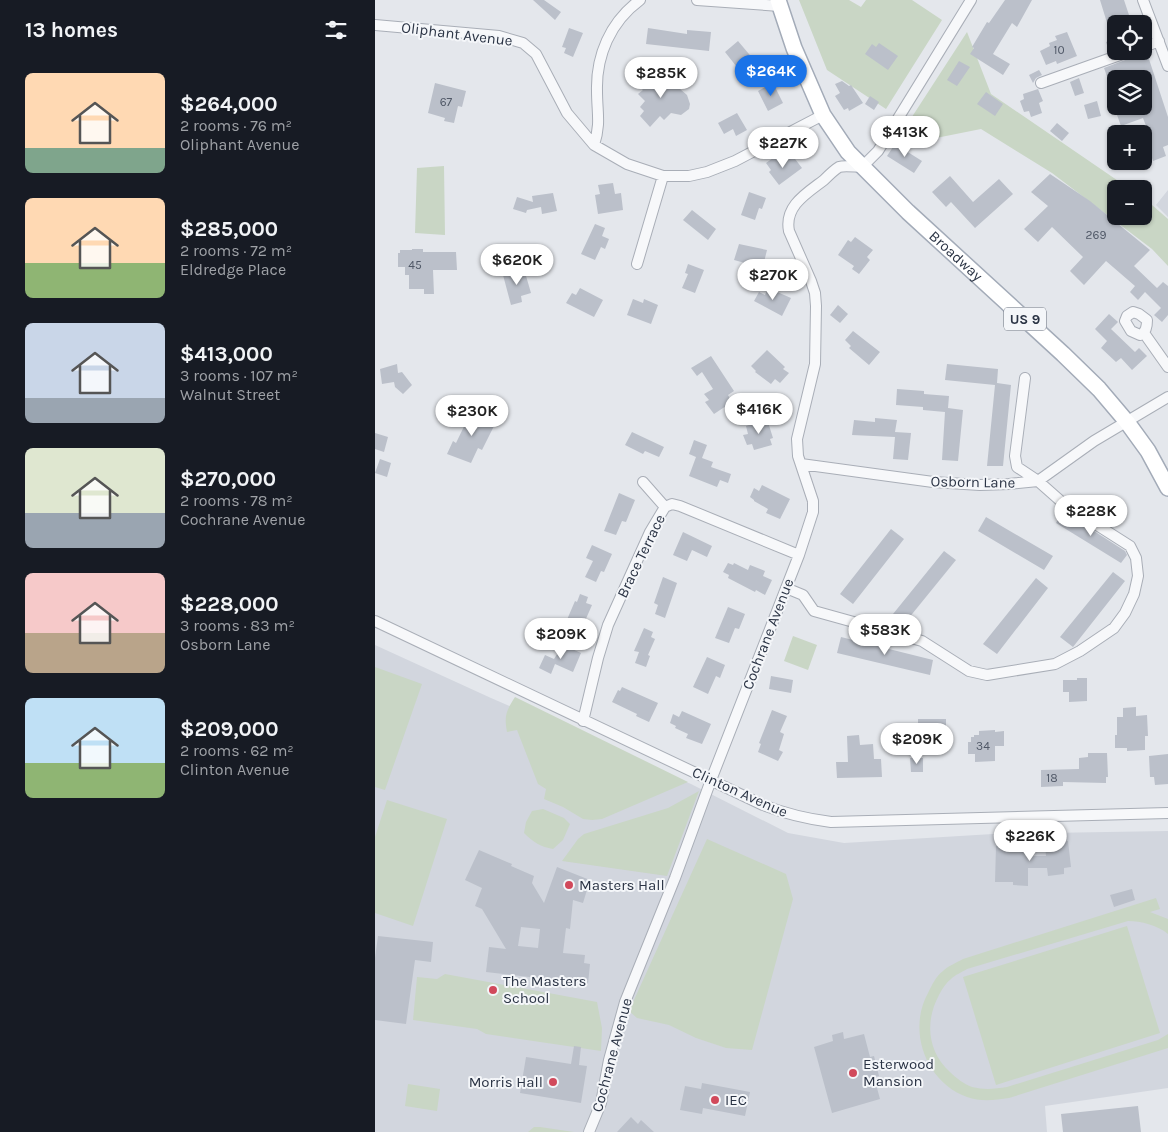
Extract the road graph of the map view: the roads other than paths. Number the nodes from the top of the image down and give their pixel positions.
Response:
1 (639, 0) edge
2 (697, 0) edge
3 (971, 0) edge
4 (1143, 0) edge
5 (779, 3) edge
6 (375, 25) edge
7 (1159, 41) junction
8 (1152, 44) edge
9 (1107, 60) edge
10 (1168, 66) edge
11 (1041, 83) dead end
12 (823, 115) junction
13 (594, 145) junction
14 (863, 167) junction
15 (663, 176) junction
16 (637, 264) dead end
17 (1144, 333) dead end
18 (1168, 367) edge
19 (1025, 378) dead end
20 (1168, 397) edge
21 (1127, 422) junction
22 (801, 464) junction
23 (1038, 481) junction
24 (643, 482) dead end
25 (1168, 488) edge
26 (665, 507) junction
27 (799, 555) junction
28 (786, 588) junction
29 (375, 621) edge
30 (583, 721) junction
31 (711, 780) junction
32 (1168, 813) edge
33 (589, 1132) edge

1 - 13 street
2 - 5 street
3 - 14 street
4 - 7 street
5 - 12 main road, Broadway / US 9
6 - 13 street, Oliphant Avenue
7 - 8 street
7 - 10 street
9 - 11 street
12 - 14 main road, Broadway / US 9
12 - 15 street, Oliphant Avenue
13 - 15 street, Oliphant Avenue
14 - 21 main road, Broadway / US 9
14 - 22 street, Cochrane Avenue
15 - 16 street
17 - 18 street
19 - 23 street
20 - 21 street, Osborn Lane
21 - 23 street, Osborn Lane
21 - 25 main road, Broadway / US 9
22 - 23 street, Osborn Lane
22 - 27 street, Cochrane Avenue
23 - 28 street
24 - 26 street, Brace Terrace
26 - 27 street, Brace Terrace
26 - 30 street, Brace Terrace
27 - 28 street, Cochrane Avenue
28 - 31 street, Cochrane Avenue
29 - 30 street, Clinton Avenue
30 - 31 street, Clinton Avenue
31 - 32 street, Clinton Avenue
31 - 33 street, Cochrane Avenue

